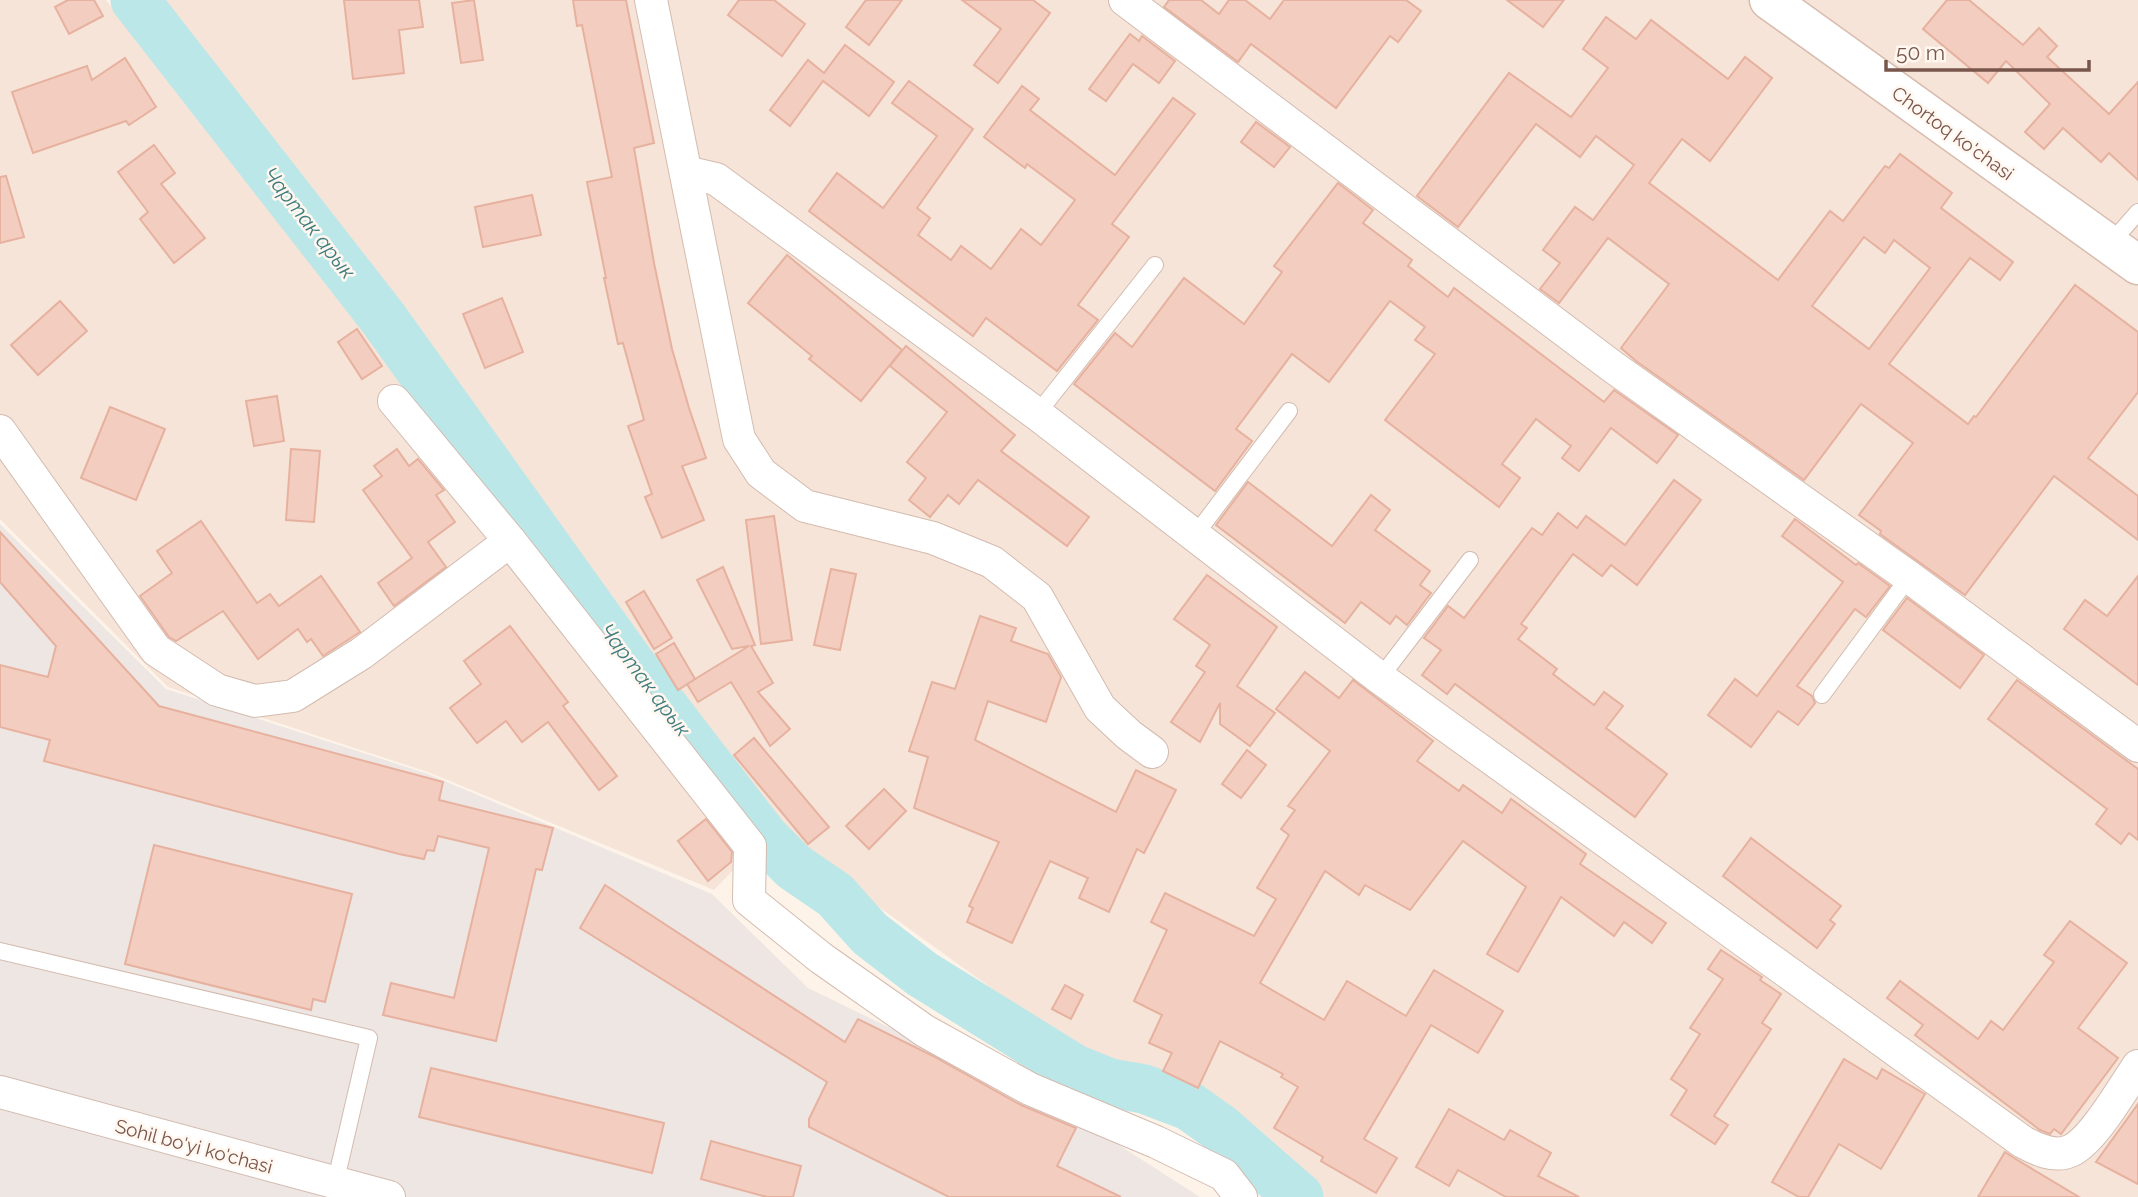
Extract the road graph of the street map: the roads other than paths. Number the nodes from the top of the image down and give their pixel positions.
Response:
1 (651, 0) edge
2 (1125, 0) edge
3 (1769, 0) edge
4 (686, 172) junction
5 (2138, 212) edge
6 (2123, 255) edge
7 (1155, 265) dead end
8 (394, 401) dead end
9 (1289, 411) dead end
10 (1037, 415) junction
11 (0, 431) edge
12 (1195, 535) junction
13 (510, 541) junction
14 (1470, 561) dead end
15 (1909, 577) junction
16 (1380, 678) junction
17 (1822, 695) dead end
18 (2138, 746) edge
19 (1152, 752) dead end
20 (0, 951) edge
21 (2138, 1066) edge
22 (0, 1092) edge
23 (335, 1184) junction
24 (389, 1197) edge
25 (1241, 1197) edge

1 - 4 street
2 - 15 street
3 - 6 street, Chortoq ko'chasi
4 - 10 street
4 - 19 street
5 - 6 lane
7 - 10 lane
8 - 13 street
9 - 12 lane
10 - 12 street
11 - 13 street
12 - 16 street
13 - 25 street
14 - 16 lane
15 - 17 lane
15 - 18 street
16 - 21 street
20 - 23 lane
22 - 23 street, Sohil bo'yi ko'chasi
23 - 24 street, Sohil bo'yi ko'chasi

